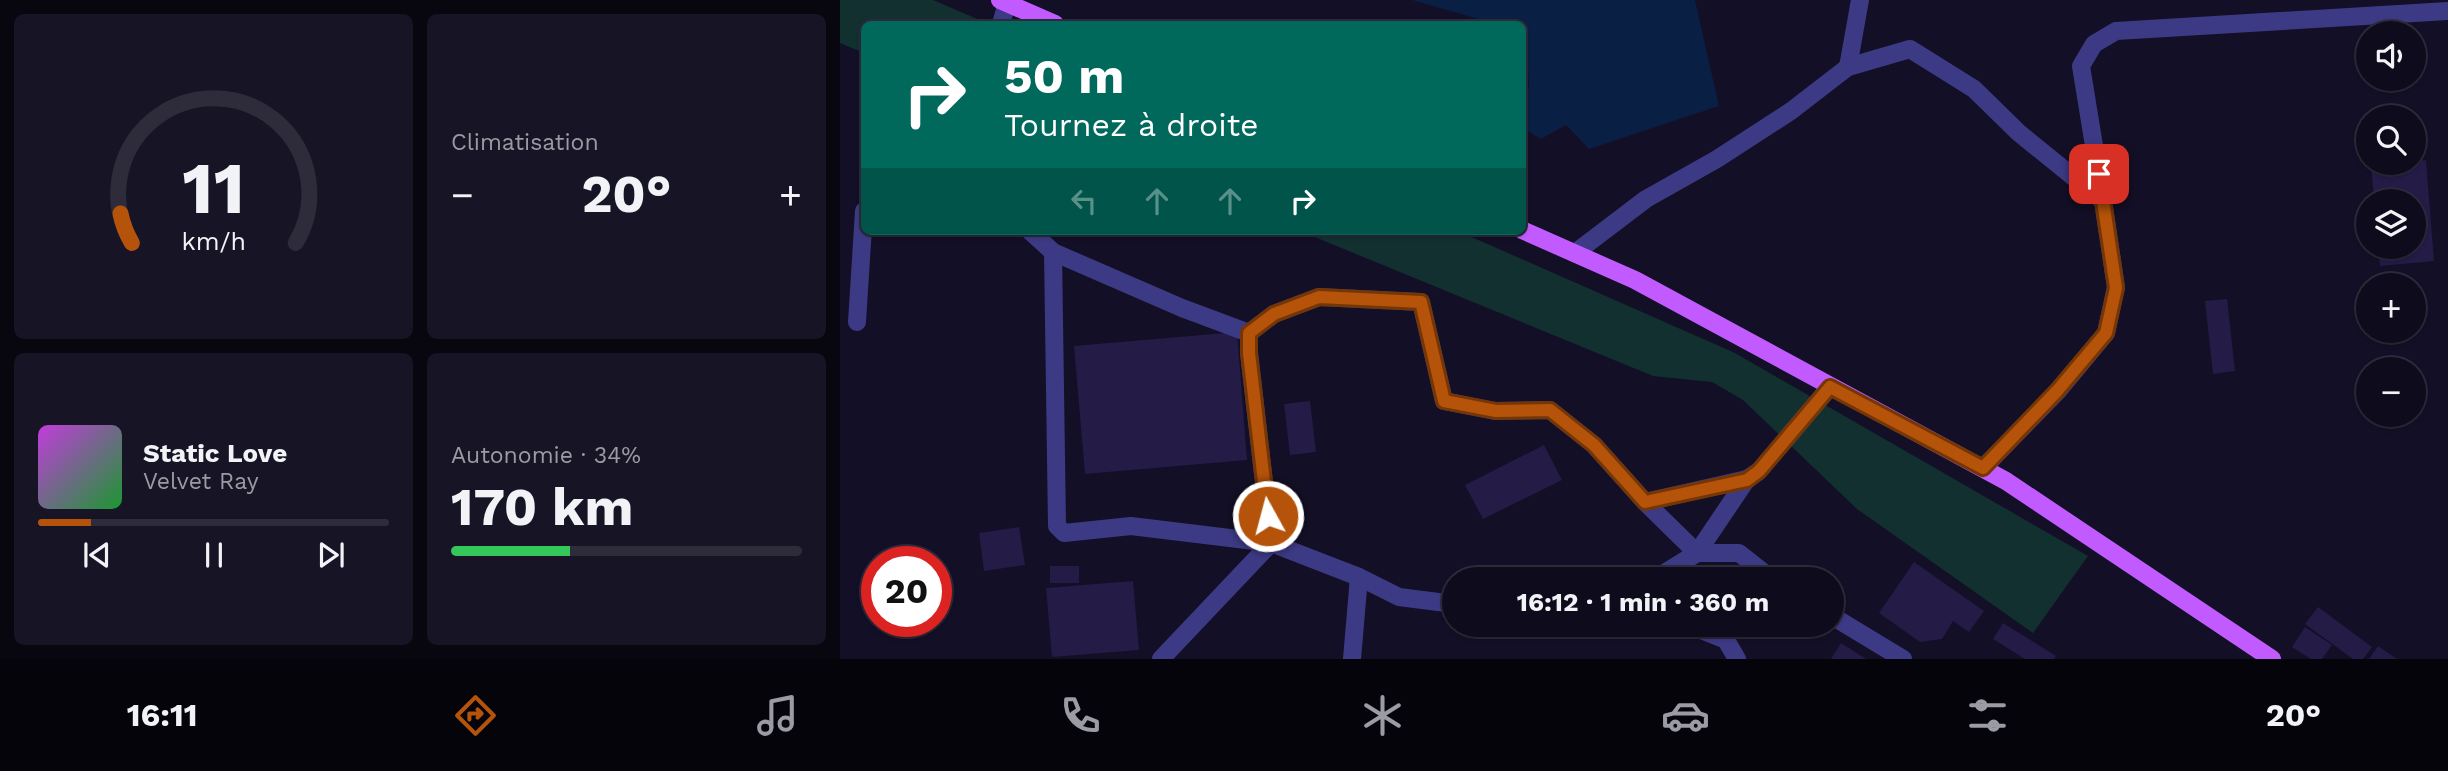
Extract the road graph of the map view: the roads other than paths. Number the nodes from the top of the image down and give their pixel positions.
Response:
1 (1860, 0) edge
2 (1003, 2) edge
3 (2448, 11) edge
4 (1001, 21) edge
5 (1048, 21) edge
6 (1848, 67) junction
7 (2103, 201) junction
8 (1526, 232) edge
9 (862, 235) edge
10 (1035, 235) edge
11 (1054, 252) junction
12 (1575, 253) junction
13 (857, 322) dead end
14 (1249, 333) junction
15 (1830, 387) junction
16 (1983, 468) junction
17 (1747, 480) junction
18 (1645, 502) junction
19 (1271, 543) junction
20 (1697, 553) junction
21 (1678, 567) edge
22 (1757, 567) edge
23 (1359, 577) junction
24 (1442, 602) edge
25 (1844, 623) edge
26 (1718, 637) edge
27 (1161, 659) edge
28 (1352, 659) edge
29 (1737, 659) edge
30 (1903, 659) edge
31 (2272, 659) edge

1 - 6 lane
2 - 4 lane
2 - 5 main road
3 - 7 lane
6 - 7 lane
6 - 12 lane
7 - 16 lane
8 - 12 main road
9 - 13 lane
10 - 11 lane
11 - 14 lane
11 - 19 lane
12 - 15 main road
14 - 18 lane
14 - 19 lane
15 - 16 main road
15 - 17 lane
16 - 31 main road
17 - 18 lane
17 - 20 lane
18 - 20 lane
19 - 23 lane
19 - 27 lane
20 - 21 lane
20 - 22 lane
23 - 24 lane
23 - 28 lane
25 - 30 lane
26 - 29 lane

